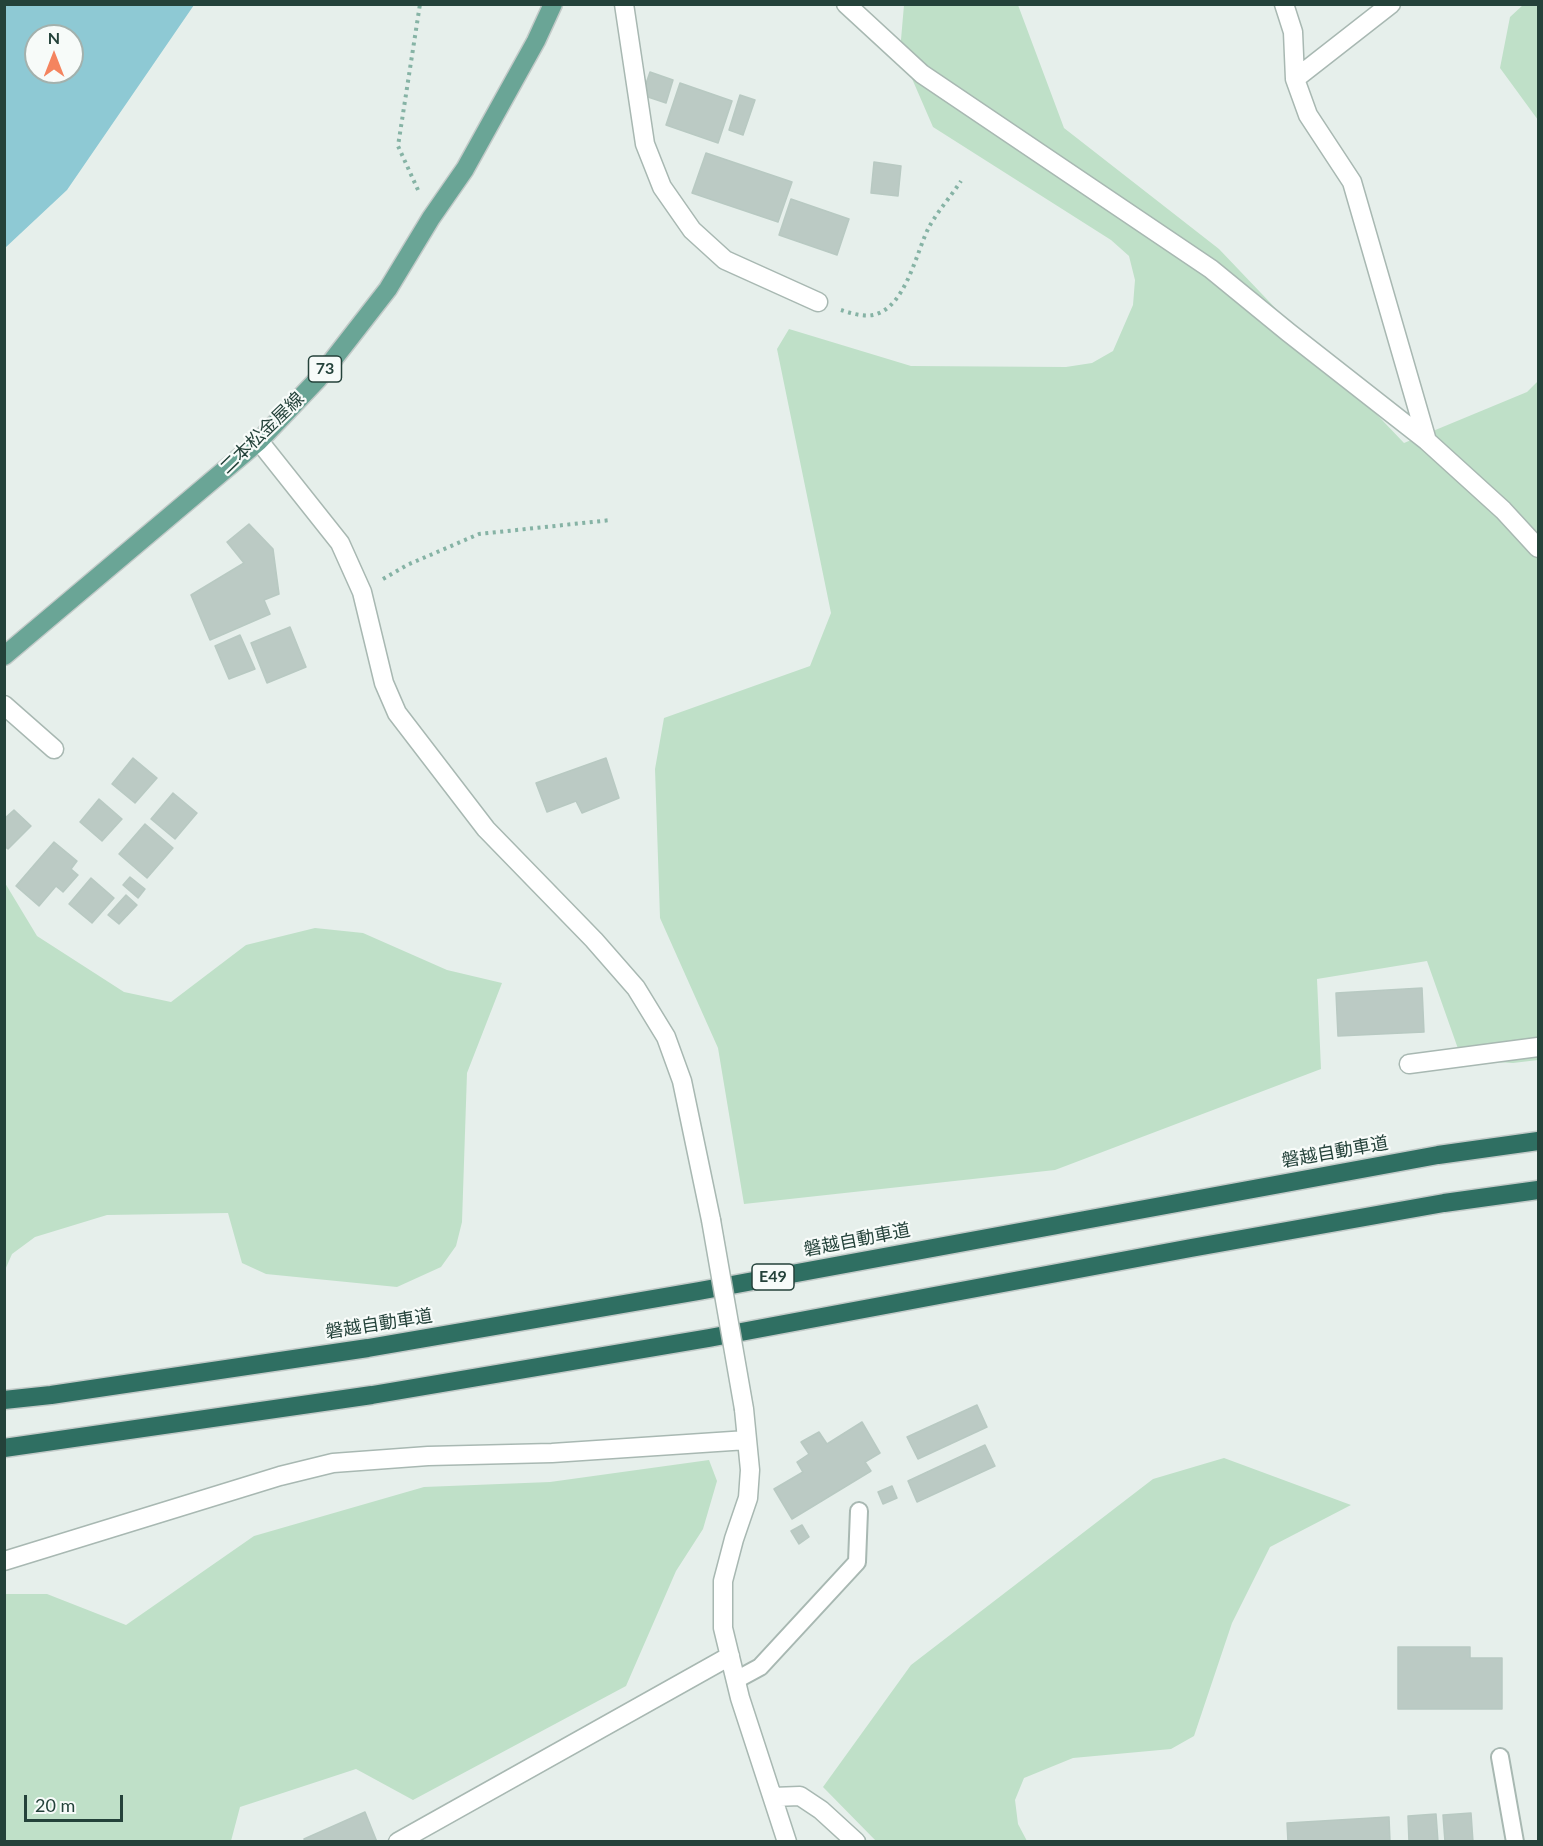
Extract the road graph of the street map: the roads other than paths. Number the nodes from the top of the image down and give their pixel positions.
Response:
1 (553, 4) edge
2 (624, 4) edge
3 (846, 4) edge
4 (1284, 4) edge
5 (1391, 4) edge
6 (1295, 79) junction
7 (818, 302) road end
8 (259, 441) junction
9 (1427, 441) junction
10 (1539, 548) edge
11 (4, 656) edge
12 (4, 705) edge
13 (54, 749) dead end
14 (1539, 1047) edge
15 (1409, 1064) dead end
16 (1539, 1141) edge
17 (1539, 1190) edge
18 (4, 1400) edge
19 (747, 1440) junction
20 (4, 1448) edge
21 (858, 1511) dead end
22 (4, 1561) edge
23 (730, 1656) junction
24 (736, 1680) junction
25 (1500, 1757) dead end
26 (773, 1797) junction
27 (398, 1842) edge
28 (787, 1842) edge
29 (856, 1842) edge
30 (1515, 1842) edge

1 - 8 main road, 二本松金屋線 / 73
2 - 7 street
3 - 9 street
4 - 6 street
5 - 6 street
6 - 9 street
8 - 11 main road, 二本松金屋線 / 73
8 - 19 street, bridge
9 - 10 street
12 - 13 street
14 - 15 street
16 - 18 highway, 磐越自動車道 / E49
17 - 20 highway
19 - 22 street
19 - 23 street
21 - 24 lane
23 - 24 street
23 - 27 street
24 - 26 street
25 - 30 lane
26 - 28 street
26 - 29 street

